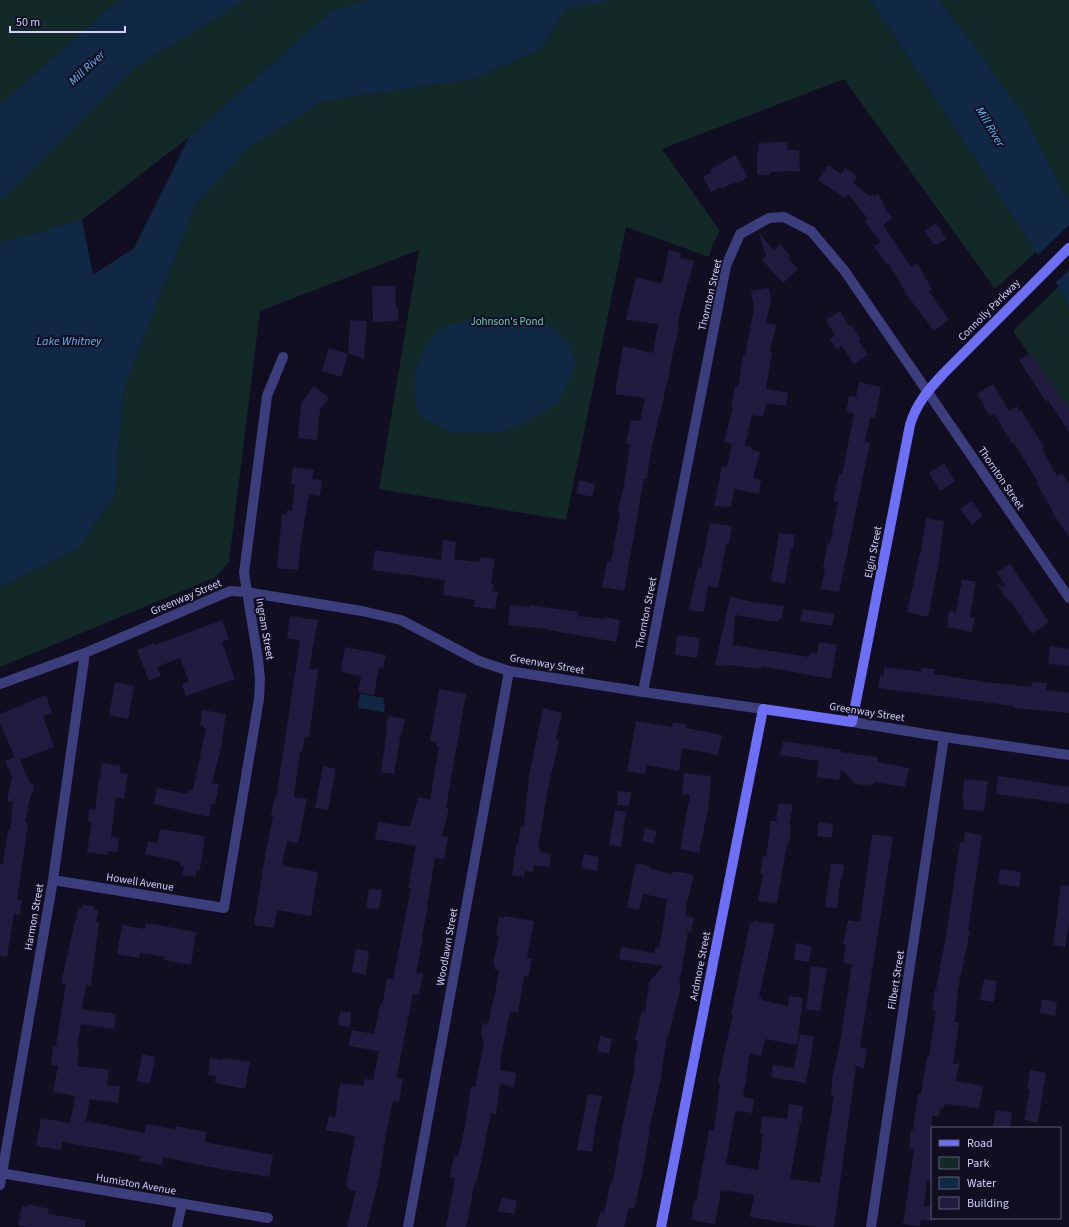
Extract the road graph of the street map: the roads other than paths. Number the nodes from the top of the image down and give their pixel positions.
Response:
1 (1069, 248) edge
2 (283, 357) dead end
3 (928, 391) junction
4 (246, 592) junction
5 (1069, 598) edge
6 (85, 653) junction
7 (509, 671) junction
8 (0, 684) edge
9 (643, 692) junction
10 (763, 709) junction
11 (852, 722) junction
12 (944, 737) junction
13 (1069, 755) edge
14 (53, 880) junction
15 (224, 908) joint
16 (1, 1174) edge
17 (0, 1185) edge
18 (182, 1204) junction
19 (268, 1218) dead end
20 (177, 1227) edge
21 (408, 1227) edge
22 (661, 1227) edge
23 (871, 1227) edge

1 - 3 main road, Connolly Parkway
2 - 4 street, Ingram Street
3 - 5 street, Thornton Street
3 - 9 street, Thornton Street
3 - 11 main road, Elgin Street
4 - 6 street, Greenway Street
4 - 7 street, Greenway Street
4 - 15 street, Ingram Street
6 - 8 street, Greenway Street
6 - 14 street, Harmon Street
7 - 9 street, Greenway Street
7 - 21 street, Woodlawn Street
9 - 10 street, Greenway Street
10 - 11 main road, Greenway Street
10 - 22 main road, Ardmore Street
11 - 12 street, Greenway Street
12 - 13 street, Greenway Street
12 - 23 street, Filbert Street
14 - 15 street, Howell Avenue
14 - 16 street, Harmon Street
16 - 17 street, Harmon Street
16 - 18 street, Humiston Avenue
18 - 19 street, Humiston Avenue
18 - 20 street

